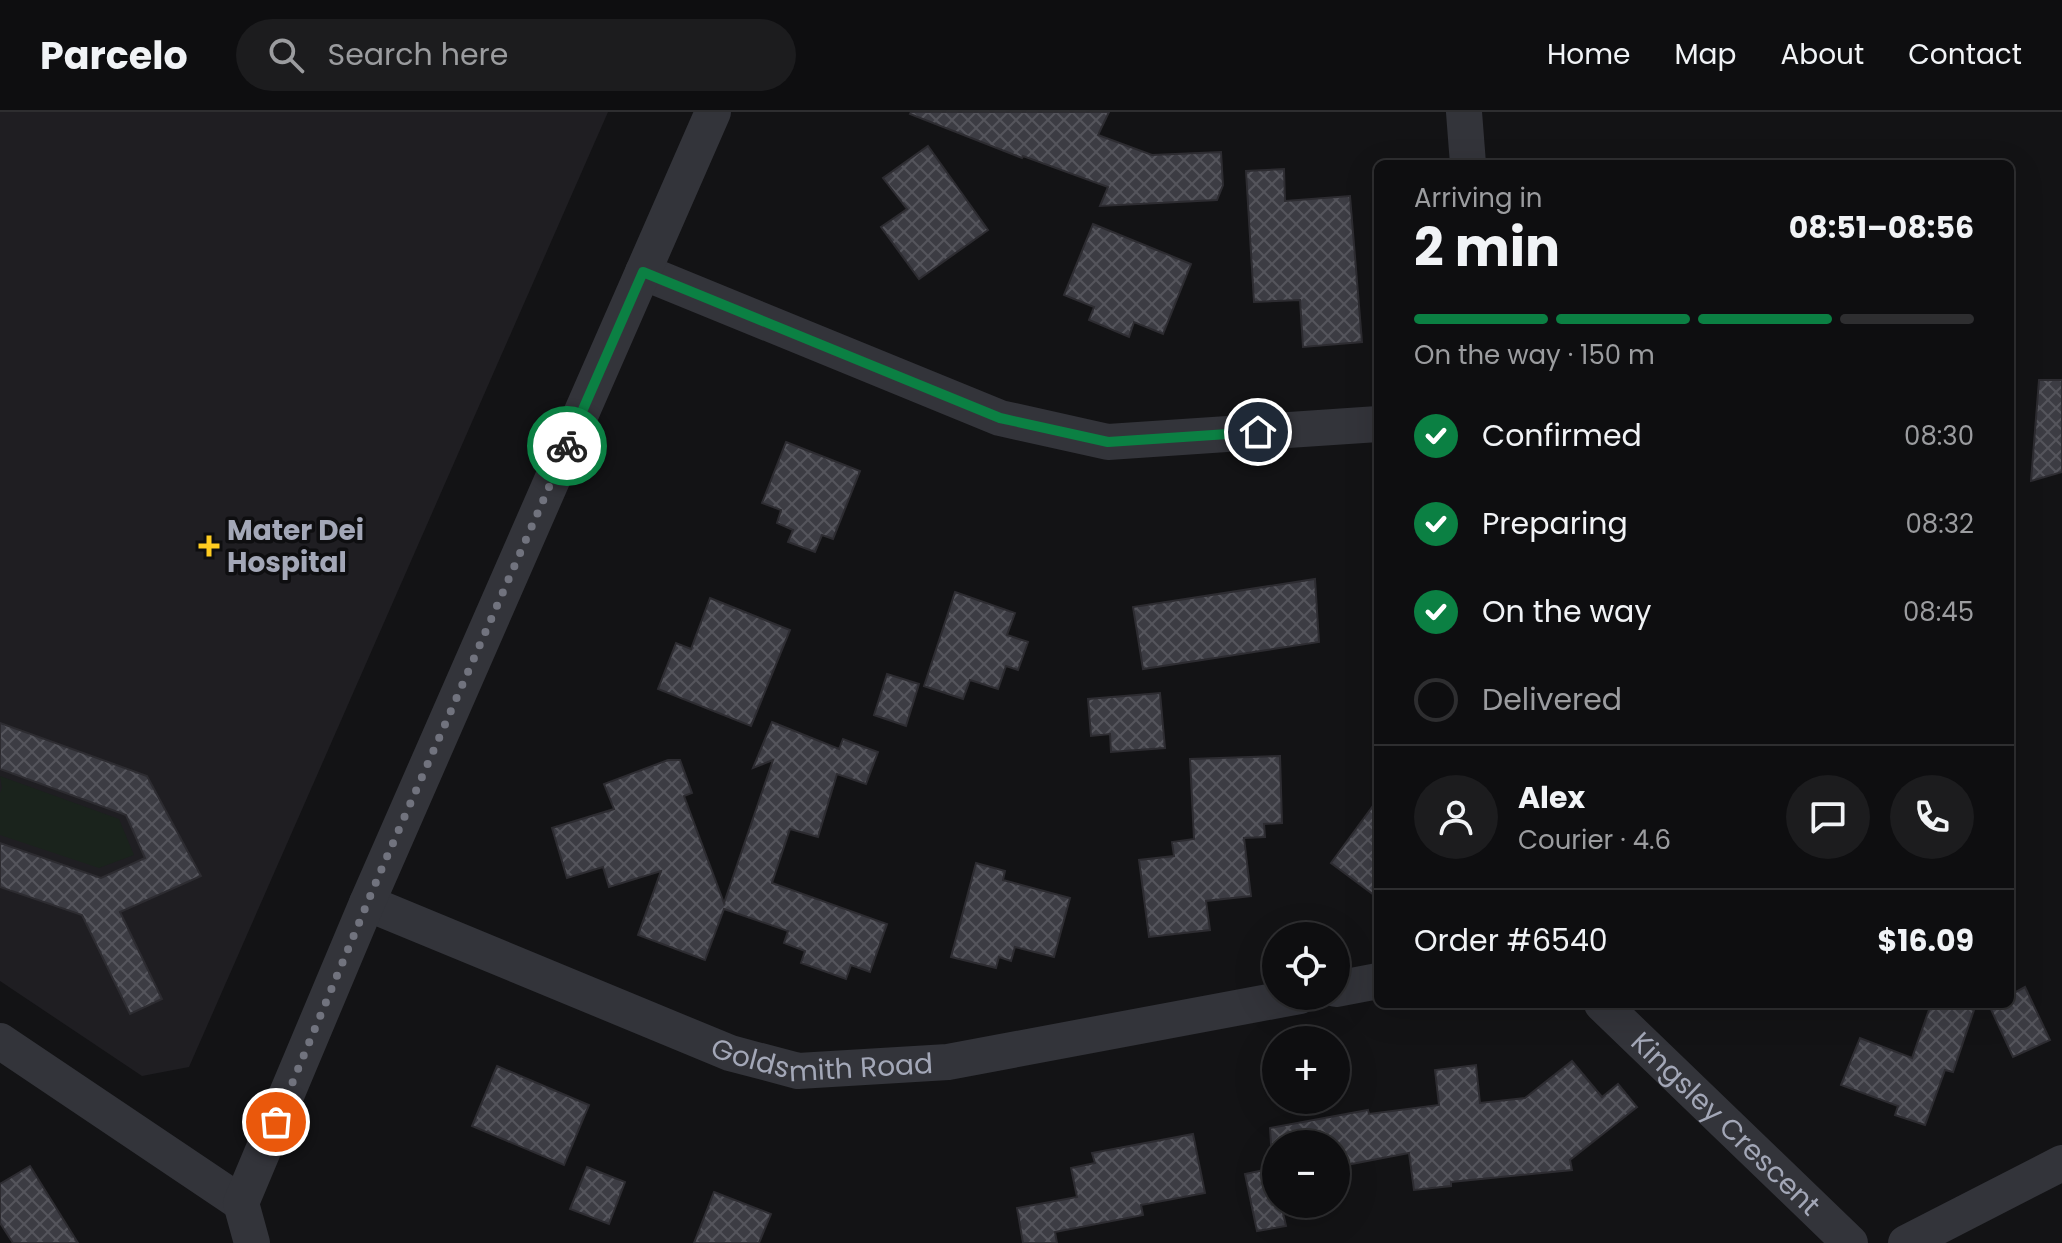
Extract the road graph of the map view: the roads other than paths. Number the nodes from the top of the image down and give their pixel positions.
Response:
1 (713, 112) edge
2 (1464, 112) edge
3 (1468, 160) edge
4 (643, 272) junction
5 (1374, 424) edge
6 (367, 903) junction
7 (1374, 982) edge
8 (1350, 986) edge
9 (1262, 1003) edge
10 (1606, 1008) edge
11 (0, 1041) edge
12 (2062, 1163) edge
13 (241, 1203) junction
14 (252, 1243) edge
15 (1850, 1243) edge
16 (1906, 1243) edge

1 - 4 street
2 - 3 street
4 - 5 street
4 - 6 street
6 - 9 street, Goldsmith Road
6 - 13 street
7 - 8 street
10 - 15 street, Kingsley Crescent
11 - 13 street
12 - 16 street
13 - 14 street

